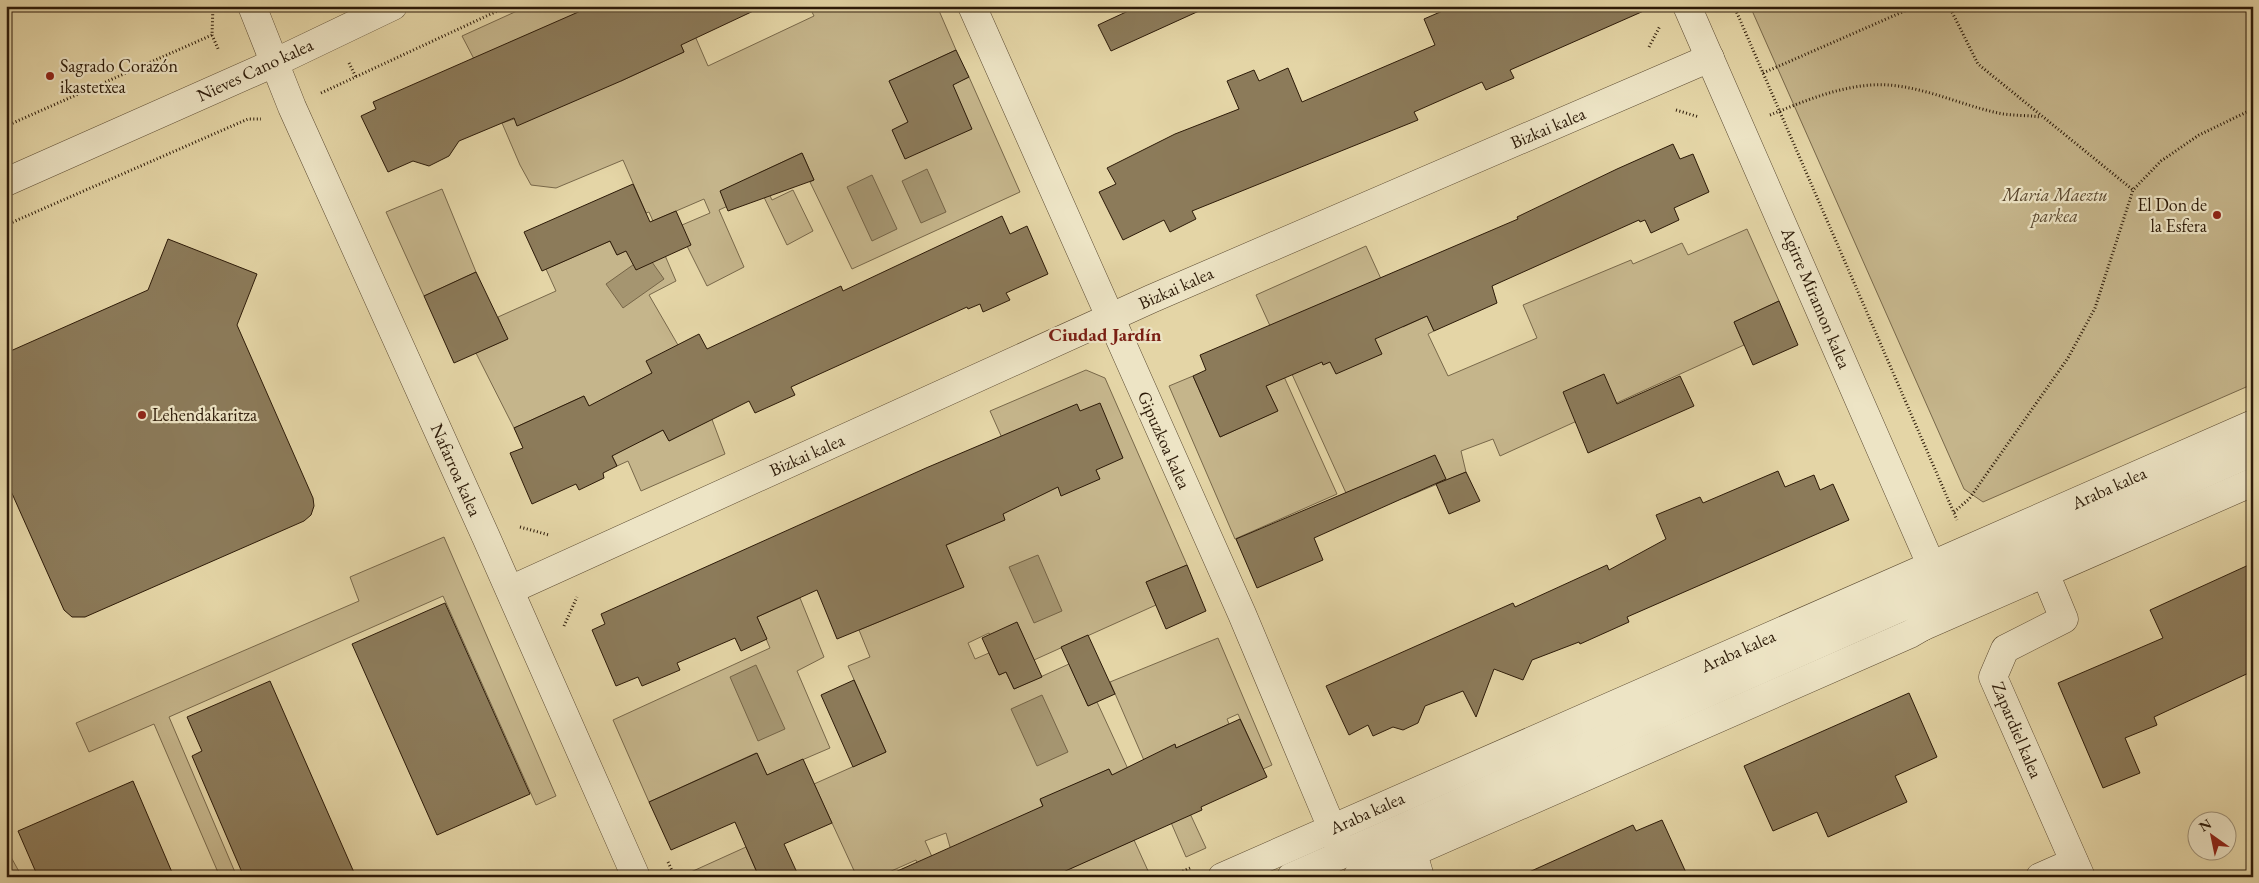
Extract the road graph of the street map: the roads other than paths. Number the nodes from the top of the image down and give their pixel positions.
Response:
1 (252, 6) edge
2 (393, 6) edge
3 (972, 6) edge
4 (1687, 6) edge
5 (1710, 58) junction
6 (274, 63) junction
7 (6, 182) edge
8 (1111, 318) junction
9 (2253, 424) edge
10 (2253, 452) edge
11 (2253, 482) edge
12 (2045, 574) junction
13 (1933, 580) junction
14 (510, 590) junction
15 (1922, 627) junction
16 (1402, 797) junction
17 (1406, 826) junction
18 (1332, 828) junction
19 (1347, 865) edge
20 (1416, 865) edge
21 (2077, 869) edge
22 (636, 877) edge
23 (1222, 877) edge
24 (1290, 877) edge
25 (1357, 877) edge
26 (2040, 877) edge

1 - 6 street, Nafarroa kalea
2 - 6 street, Nieves Cano kalea
3 - 8 street, Gipuzkoa kalea
4 - 5 street, Agirre Miramon kalea
5 - 8 street, Bizkai kalea
5 - 13 street, Agirre Miramon kalea
6 - 7 street, Nieves Cano kalea
6 - 14 street, Nafarroa kalea
8 - 14 street, Bizkai kalea
8 - 18 street, Gipuzkoa kalea
9 - 13 street, Araba kalea
10 - 13 street, Araba kalea
11 - 12 street
12 - 15 street
12 - 21 street, Zapardiel kalea
13 - 15 street
13 - 16 street, Araba kalea
13 - 17 street, Araba kalea
14 - 22 street, Nafarroa kalea
15 - 20 street
16 - 17 street
16 - 18 street, Araba kalea
17 - 19 street, Araba kalea
17 - 20 street
18 - 19 street, Gipuzkoa kalea
18 - 23 street, Araba kalea
19 - 24 street, Araba kalea
20 - 25 street
21 - 26 street, Zapardiel kalea

